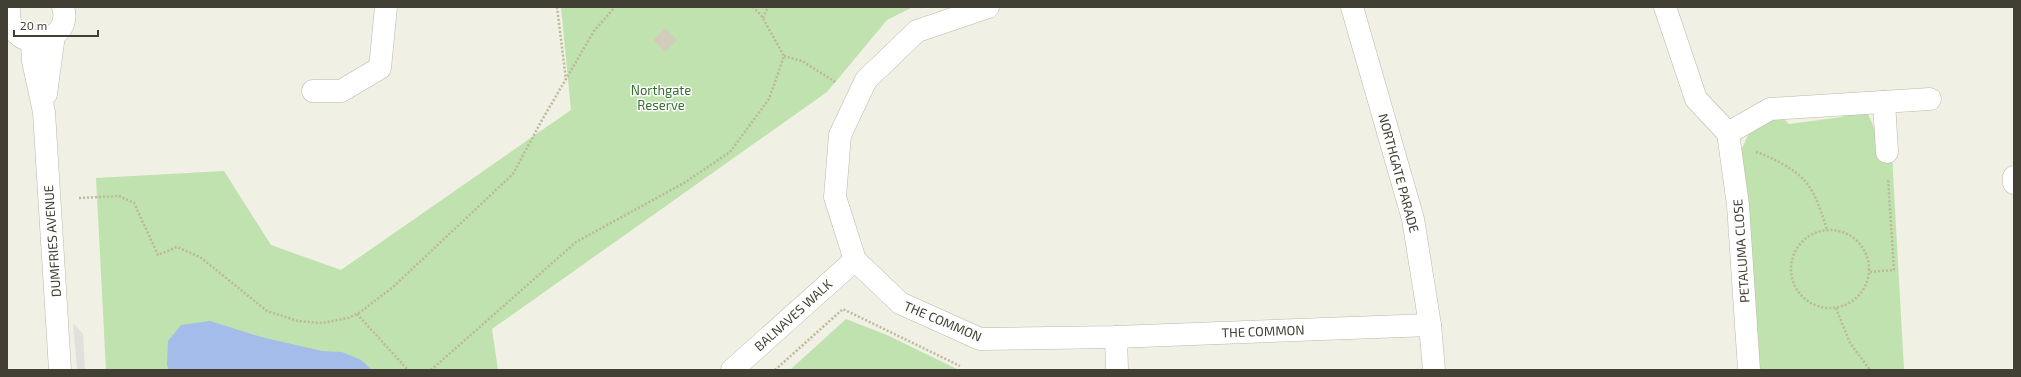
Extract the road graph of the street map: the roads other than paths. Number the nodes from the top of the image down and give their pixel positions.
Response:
1 (9, 7) edge
2 (63, 7) edge
3 (386, 7) edge
4 (988, 7) edge
5 (1352, 7) edge
6 (1665, 7) edge
7 (18, 35) edge
8 (54, 35) junction
9 (313, 91) dead end
10 (1930, 99) dead end
11 (1884, 102) junction
12 (44, 112) junction
13 (1728, 133) junction
14 (1887, 152) road end
15 (2014, 177) edge
16 (2014, 183) edge
17 (855, 260) junction
18 (1430, 325) junction
19 (1116, 337) junction
20 (1434, 369) edge
21 (60, 370) edge
22 (732, 370) edge
23 (1117, 370) edge
24 (1748, 370) edge

1 - 7 street, DUMFRIES AVENUE
2 - 8 street
3 - 9 street
4 - 17 street, THE COMMON
5 - 18 street, NORTHGATE PARADE
6 - 13 street
7 - 8 street
7 - 12 street, DUMFRIES AVENUE
8 - 12 street, DUMFRIES AVENUE
10 - 11 street
11 - 13 street
11 - 14 street
12 - 21 street, DUMFRIES AVENUE
13 - 24 street, PETALUMA CLOSE
15 - 16 street
17 - 19 street, THE COMMON
17 - 22 street, BALNAVES WALK
18 - 19 street, THE COMMON
18 - 20 street, NORTHGATE PARADE
19 - 23 street

